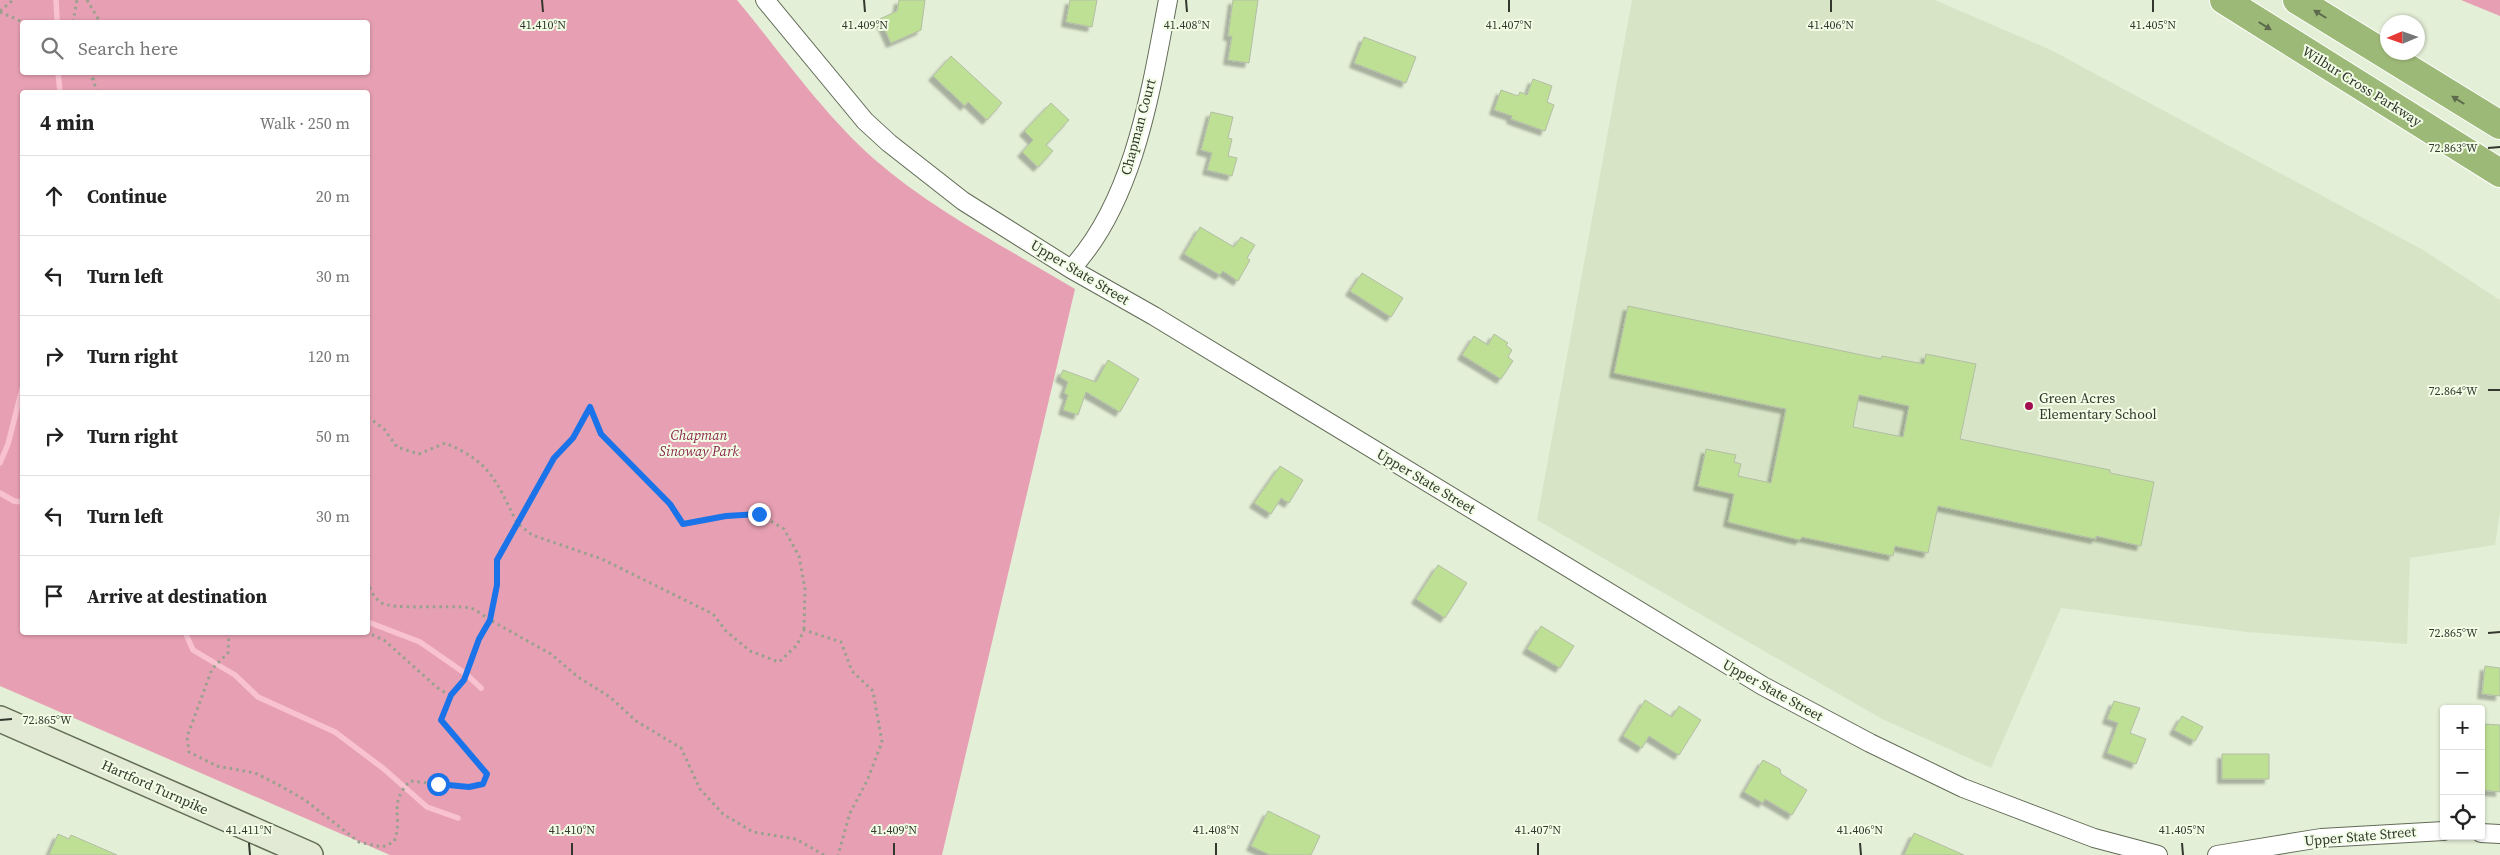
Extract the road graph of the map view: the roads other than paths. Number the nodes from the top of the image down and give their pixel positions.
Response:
1 (765, 0) edge
2 (1168, 0) edge
3 (2224, 0) edge
4 (2296, 0) edge
5 (2500, 125) edge
6 (2500, 173) edge
7 (1071, 269) junction
8 (0, 719) edge
9 (2440, 831) edge
10 (2485, 833) edge
11 (2500, 834) edge
12 (310, 855) edge
13 (2158, 855) edge
14 (2216, 855) edge

1 - 7 street, Upper State Street
2 - 7 street, Chapman Court
3 -> 6 highway, Wilbur Cross Parkway
5 -> 4 highway
7 - 13 street, Upper State Street
8 - 12 main road, Hartford Turnpike
9 - 14 street, Upper State Street
10 - 11 street

